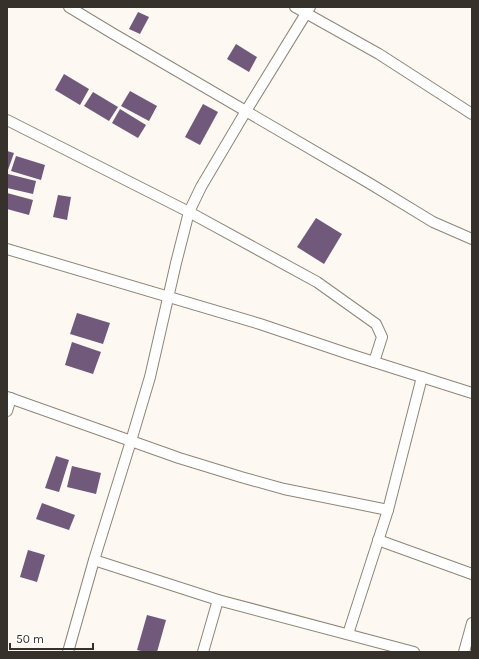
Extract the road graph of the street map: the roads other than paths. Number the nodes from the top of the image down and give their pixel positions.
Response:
1 (69, 7) edge
2 (295, 7) edge
3 (308, 10) edge
4 (246, 111) junction
5 (472, 114) edge
6 (7, 120) edge
7 (189, 212) junction
8 (472, 239) edge
9 (7, 248) edge
10 (168, 296) junction
11 (374, 362) junction
12 (422, 377) junction
13 (472, 393) edge
14 (9, 397) edge
15 (7, 411) edge
16 (132, 441) junction
17 (388, 510) junction
18 (378, 540) junction
19 (94, 560) junction
20 (472, 574) edge
21 (218, 600) junction
22 (472, 623) edge
23 (348, 634) junction
24 (68, 652) edge
25 (203, 652) edge
26 (414, 652) edge
27 (464, 652) edge

1 - 4 street
2 - 3 street
3 - 4 street
3 - 5 street
4 - 7 street
4 - 8 street
6 - 7 street
7 - 10 street
7 - 11 street
9 - 10 street
10 - 11 street
10 - 16 street
11 - 12 street
12 - 13 street
12 - 17 street
14 - 15 street
14 - 16 street
16 - 17 street
16 - 19 street
17 - 18 street
18 - 20 street
18 - 23 street
19 - 21 street
19 - 24 street
21 - 23 street
21 - 25 street
22 - 27 street
23 - 26 street

